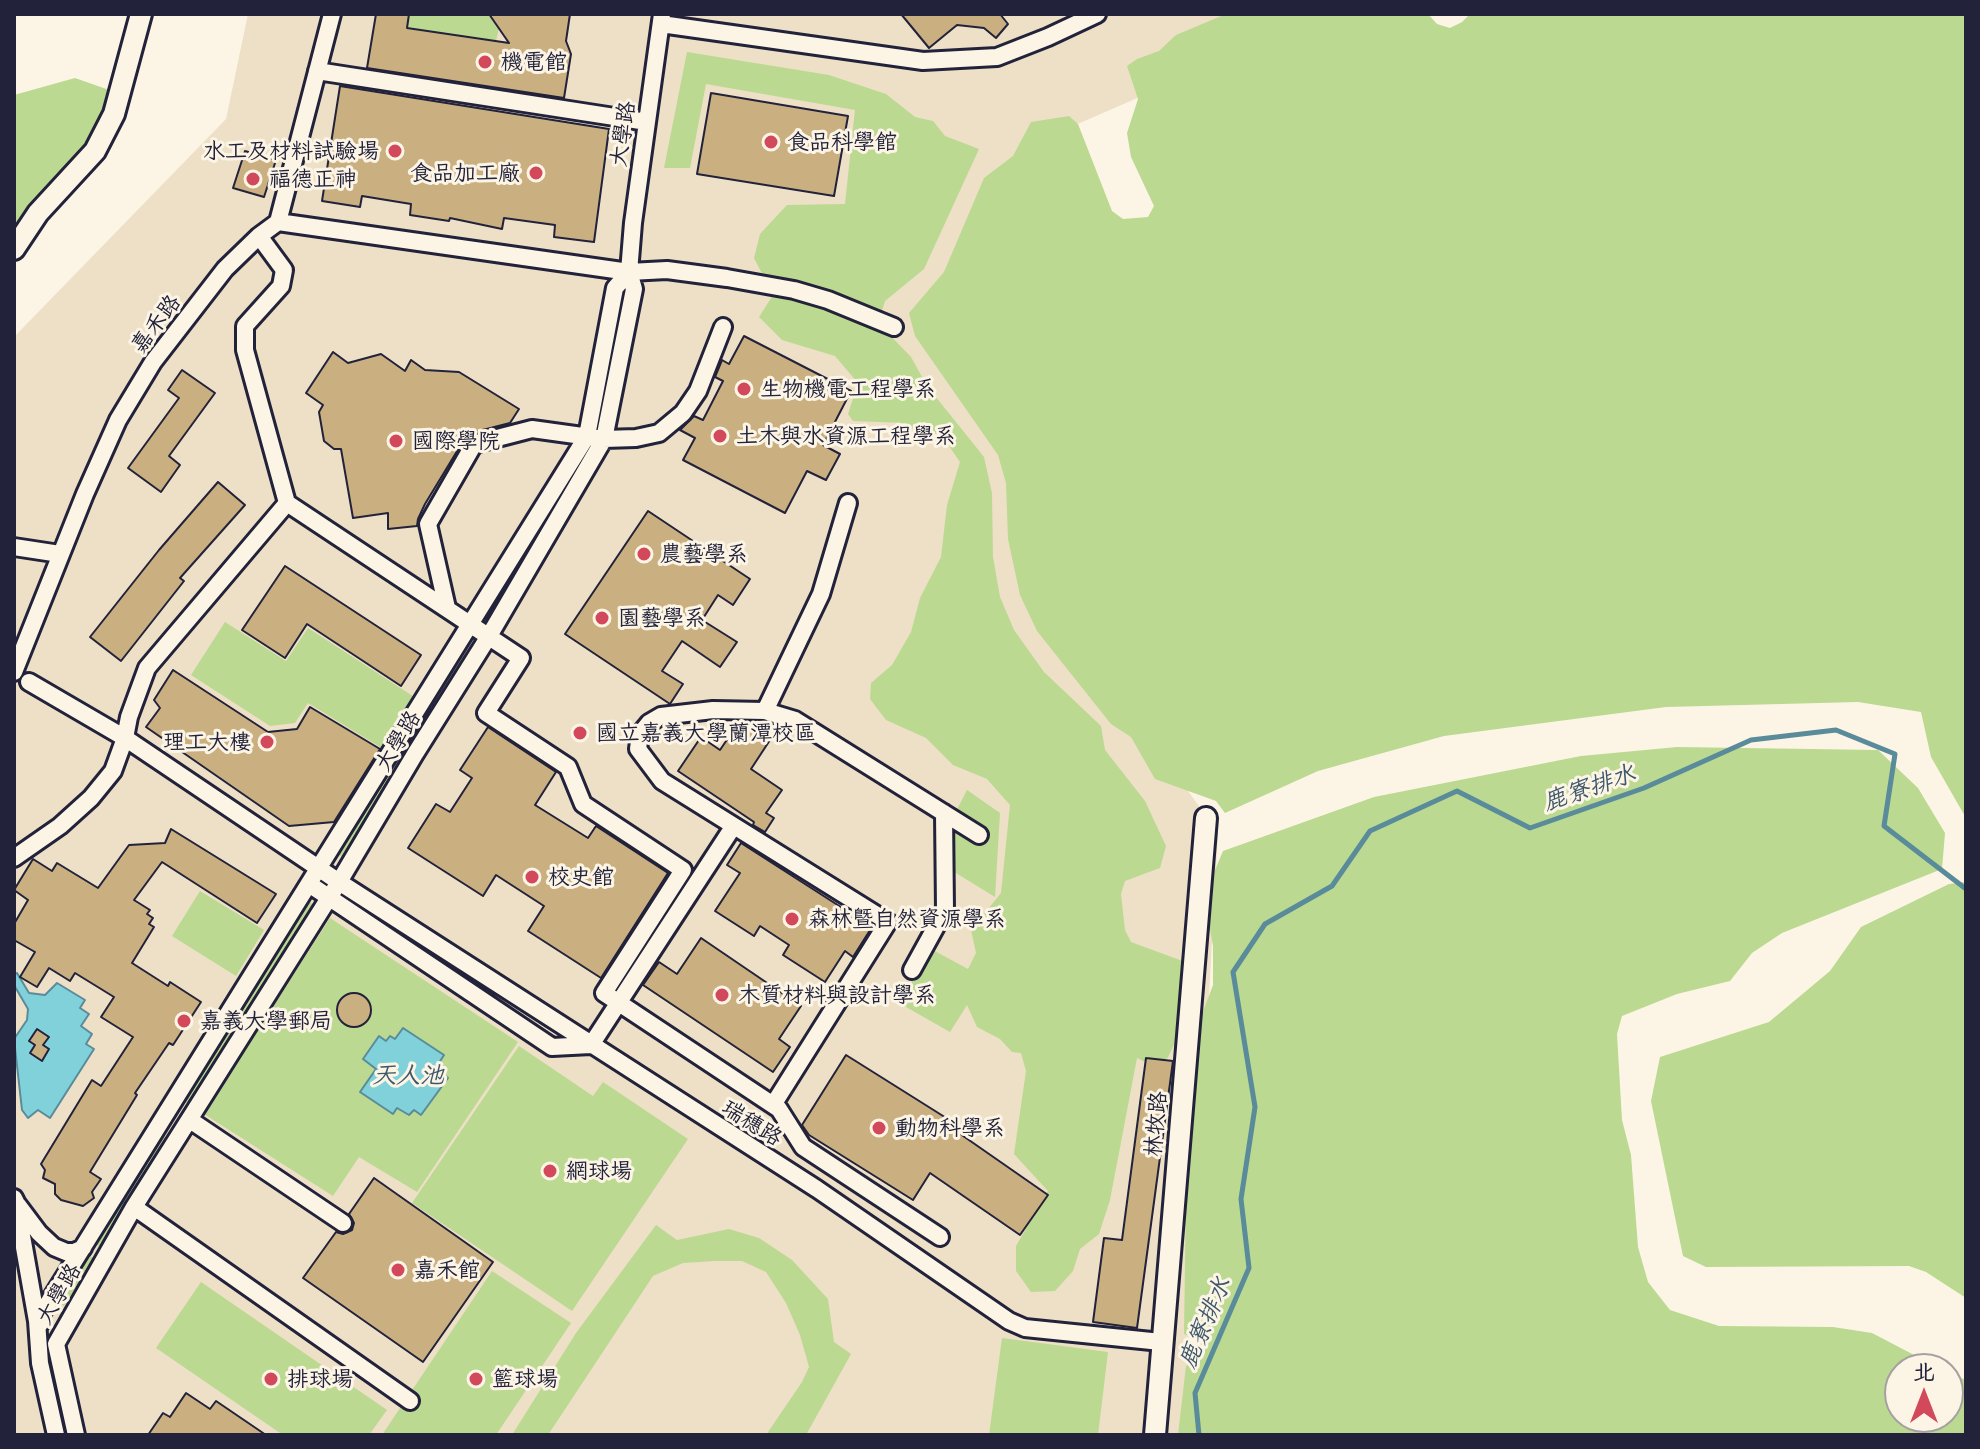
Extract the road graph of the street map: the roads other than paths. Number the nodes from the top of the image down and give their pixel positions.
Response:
1 (141, 14) edge
2 (332, 14) edge
3 (1097, 14) edge
4 (662, 19) edge
5 (317, 71) junction
6 (647, 122) junction
7 (278, 222) junction
8 (259, 236) junction
9 (14, 249) edge
10 (629, 272) junction
11 (723, 327) dead end
12 (894, 327) dead end
13 (596, 438) junction
14 (287, 503) junction
15 (848, 503) dead end
16 (14, 547) edge
17 (60, 554) junction
18 (447, 608) junction
19 (471, 624) junction
20 (489, 636) junction
21 (14, 672) edge
22 (29, 682) dead end
23 (765, 711) junction
24 (125, 738) junction
25 (944, 813) junction
26 (1206, 818) dead end
27 (733, 827) junction
28 (979, 835) dead end
29 (14, 858) edge
30 (319, 868) junction
31 (339, 882) junction
32 (309, 884) junction
33 (329, 898) junction
34 (912, 970) dead end
35 (619, 1003) junction
36 (591, 1045) junction
37 (773, 1105) junction
38 (190, 1120) junction
39 (15, 1200) edge
40 (134, 1207) junction
41 (343, 1223) dead end
42 (940, 1237) dead end
43 (83, 1248) junction
44 (37, 1321) junction
45 (1161, 1342) junction
46 (56, 1344) junction
47 (410, 1401) dead end
48 (56, 1435) edge
49 (76, 1435) edge
50 (1155, 1435) edge

1 - 9 street
2 - 5 street
3 - 4 street, 大學路
4 - 6 street, 大學路
5 - 6 street
5 - 7 street
6 - 10 street, 大學路
7 - 8 street, 嘉禾路
7 - 10 street
8 - 14 street
8 - 17 street, 嘉禾路
10 - 12 street
10 - 13 street, 大學路
11 - 13 street
13 - 18 street
13 - 19 street
13 - 20 street, 大學路
14 - 18 street
14 - 24 street
15 - 23 street
16 - 17 street
17 - 21 street, 嘉禾路
18 - 19 street
19 - 20 street
19 - 30 street
20 - 31 street, 大學路
20 - 35 street
22 - 24 street, 瑞穗路
23 - 25 street
23 - 27 street
24 - 29 street
24 - 30 street, 瑞穗路
25 - 28 street
25 - 34 street
26 - 45 street, 林牧路
27 - 35 street
27 - 37 street
30 - 31 street, 瑞穗路
30 - 32 street
31 - 33 street, 大學路
31 - 36 street, 瑞穗路
32 - 33 street
32 - 43 street
33 - 36 street
33 - 38 street, 大學路
35 - 36 street
35 - 37 street
36 - 45 street, 瑞穗路
37 - 42 street
38 - 40 street, 大學路
38 - 41 street
39 - 43 street
39 - 44 street
40 - 46 street, 大學路
40 - 47 street
43 - 44 street
44 - 46 street
44 - 48 street
45 - 50 street, 林牧路
46 - 49 street, 大學路

